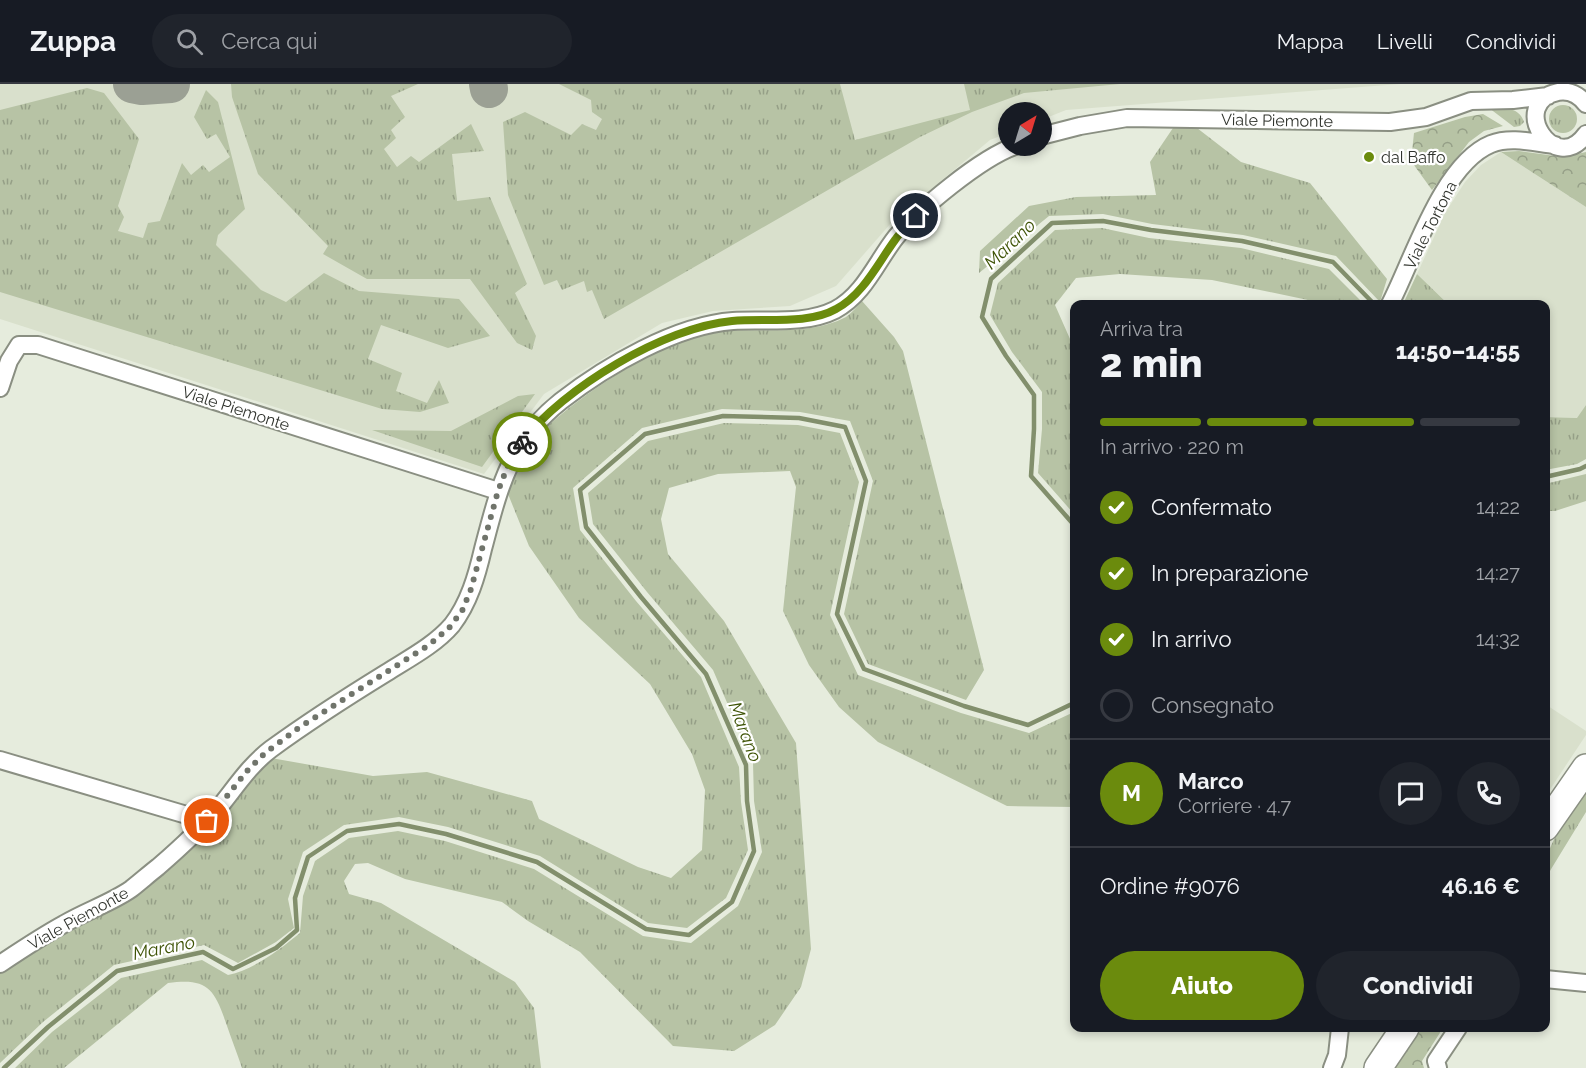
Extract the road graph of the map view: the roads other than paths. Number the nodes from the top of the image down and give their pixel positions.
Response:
1 (1578, 92) edge
2 (1548, 96) junction
3 (1513, 100) junction
4 (1586, 104) edge
5 (1536, 119) junction
6 (1052, 134) edge
7 (1586, 134) edge
8 (1512, 140) junction
9 (1570, 146) edge
10 (998, 152) edge
11 (1394, 297) edge
12 (0, 388) edge
13 (498, 491) junction
14 (0, 760) edge
15 (1586, 768) edge
16 (1550, 820) edge
17 (207, 821) junction
18 (0, 964) edge
19 (1550, 979) edge
20 (1586, 983) edge
21 (1340, 1032) edge
22 (1402, 1032) edge
23 (1455, 1032) edge
24 (1332, 1068) edge
25 (1378, 1068) edge
26 (1438, 1068) edge

1 - 2 street, Viale Piemonte
1 - 4 street
2 - 3 street, Viale Piemonte
2 - 5 street
3 - 5 street
3 - 6 street, Viale Piemonte
5 - 8 street, Viale Tortona
5 - 9 street
7 - 9 street
8 - 9 street, Viale Tortona
8 - 11 street, Viale Tortona
10 - 13 street, Viale Piemonte
12 - 13 street, Viale Piemonte
13 - 17 street, Viale Piemonte
14 - 17 street
15 - 16 main road
17 - 18 street, Viale Piemonte
19 - 20 street
21 - 24 street
22 - 25 main road
23 - 26 street

